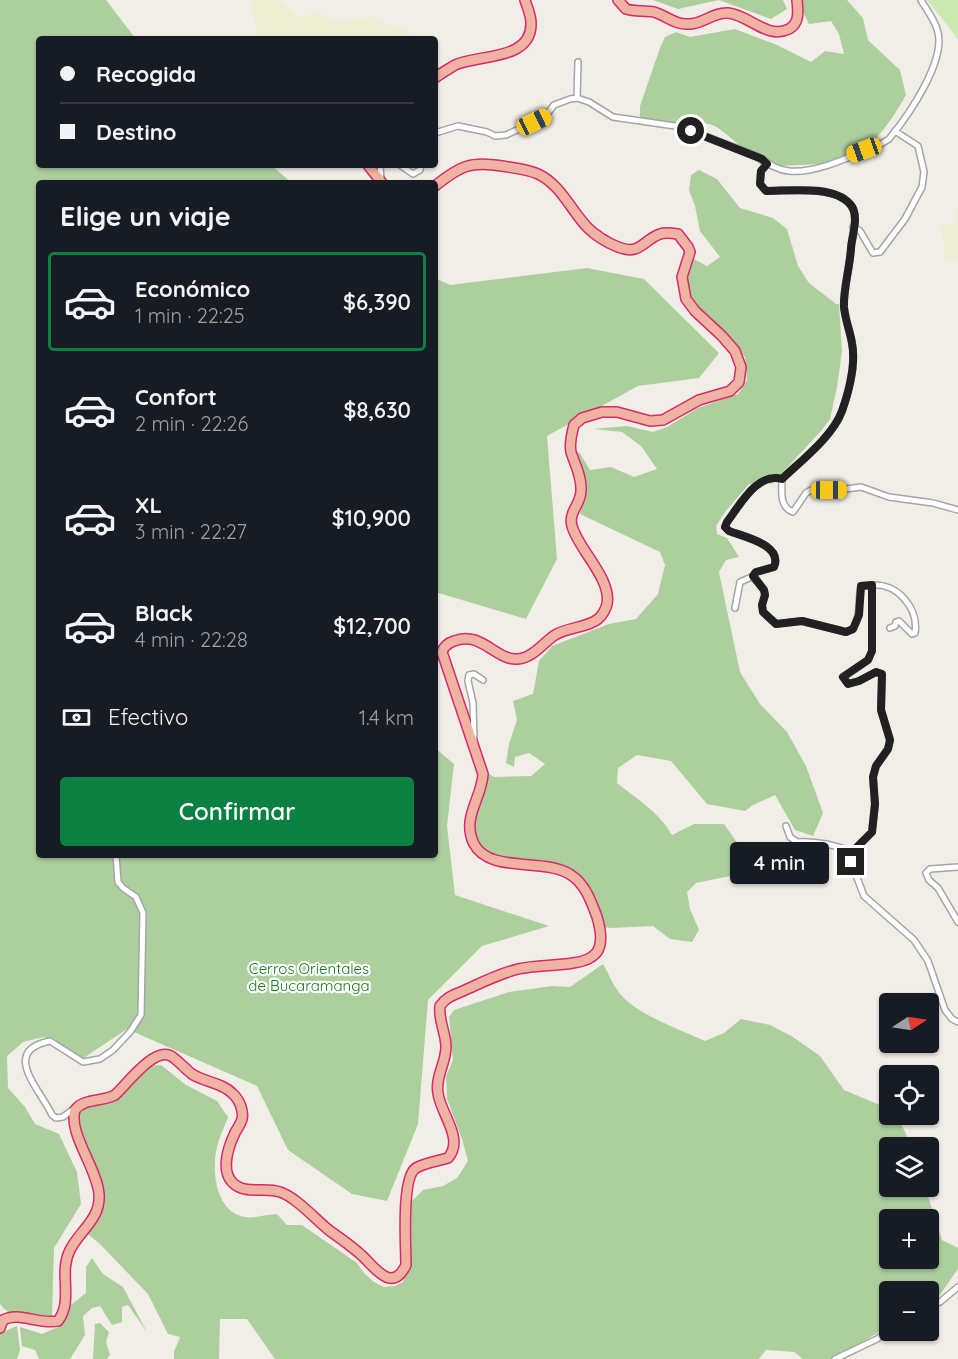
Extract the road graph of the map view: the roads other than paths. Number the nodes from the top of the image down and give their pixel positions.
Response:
1 (525, 0) edge
2 (618, 0) edge
3 (797, 0) edge
4 (921, 0) edge
5 (578, 62) dead end
6 (438, 76) edge
7 (577, 98) junction
8 (895, 131) junction
9 (438, 132) edge
10 (767, 164) junction
11 (370, 168) edge
12 (404, 168) edge
13 (420, 168) edge
14 (380, 180) edge
15 (438, 184) edge
16 (853, 227) junction
17 (782, 479) junction
18 (958, 510) edge
19 (753, 576) junction
20 (872, 585) junction
21 (735, 608) dead end
22 (891, 628) dead end
23 (483, 680) dead end
24 (475, 748) junction
25 (786, 826) dead end
26 (852, 852) junction
27 (116, 858) edge
28 (958, 867) edge
29 (958, 922) edge
30 (958, 1022) edge
31 (77, 1107) junction
32 (958, 1287) edge
33 (939, 1302) edge
34 (0, 1328) edge
35 (879, 1338) edge
36 (836, 1359) edge

1 - 6 highway
2 - 3 highway
4 - 8 street
5 - 7 street
7 - 9 street
7 - 10 street
8 - 10 street
8 - 16 street
10 - 16 street
11 - 14 highway
12 - 13 street
15 - 24 highway
16 - 17 street
17 - 18 street
17 - 19 street
19 - 20 street
19 - 21 street
20 - 22 street
20 - 26 street
23 - 24 street
24 - 31 highway
25 - 26 street
26 - 30 street
27 - 31 street
28 - 29 street
31 - 34 highway
32 - 33 street
35 - 36 street

